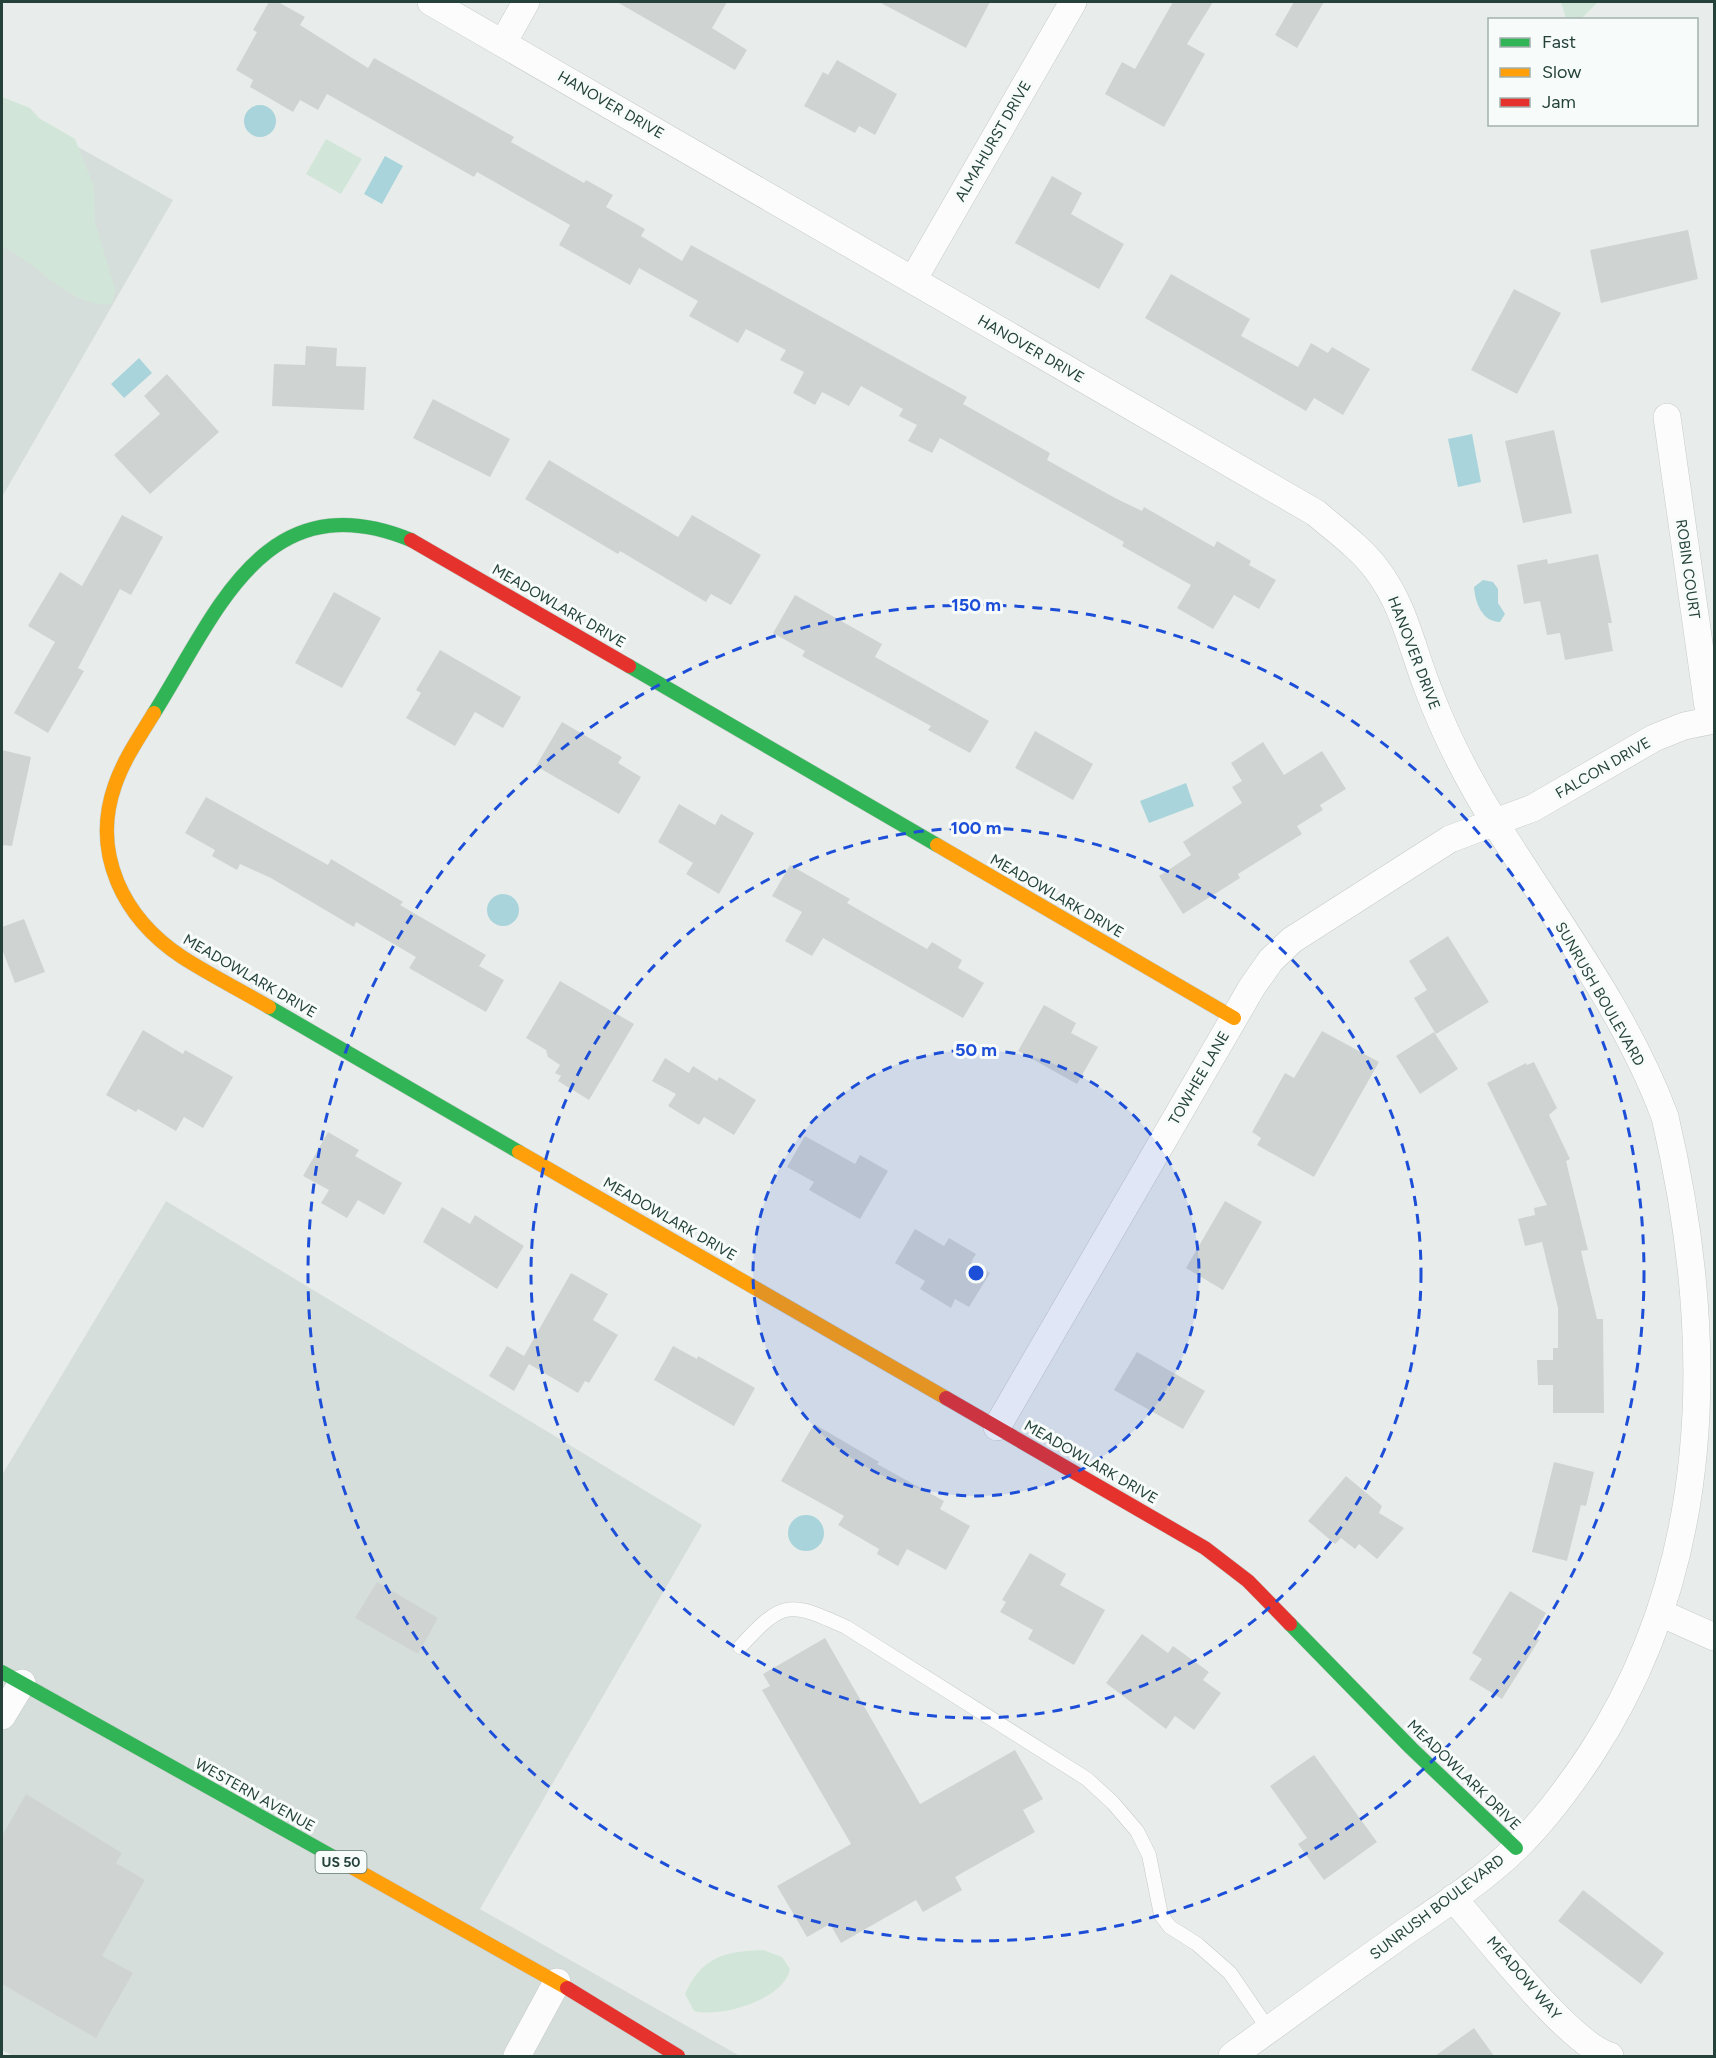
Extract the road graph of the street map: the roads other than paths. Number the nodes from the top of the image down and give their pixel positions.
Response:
1 (431, 2) edge
2 (526, 2) edge
3 (1073, 2) edge
4 (503, 43) junction
5 (913, 280) junction
6 (1667, 417) dead end
7 (1712, 721) edge
8 (1495, 824) junction
9 (1234, 1018) junction
10 (1706, 1224) edge
11 (997, 1427) junction
12 (1665, 1615) junction
13 (1714, 1637) edge
14 (740, 1647) dead end
15 (12, 1678) edge
16 (2, 1716) edge
17 (1516, 1848) junction
18 (1453, 1898) junction
19 (557, 1982) junction
20 (1269, 2030) junction
21 (1602, 2055) edge
22 (517, 2056) edge
23 (678, 2056) edge
24 (1232, 2056) edge

1 - 4 street, HANOVER DRIVE
2 - 4 street
3 - 5 street, ALMAHURST DRIVE
4 - 5 street, HANOVER DRIVE
5 - 8 street, HANOVER DRIVE
6 - 7 street, ROBIN COURT
7 - 8 street, FALCON DRIVE
8 - 9 street, TOWHEE LANE
8 - 10 street, SUNRUSH BOULEVARD
9 - 11 street, TOWHEE LANE
9 - 11 street, MEADOWLARK DRIVE
10 - 12 street, SUNRUSH BOULEVARD
11 - 17 street, MEADOWLARK DRIVE
12 - 13 street
12 - 17 street, SUNRUSH BOULEVARD
14 - 20 lane
15 - 16 street
15 - 19 street, WESTERN AVENUE / US 50
17 - 18 street, SUNRUSH BOULEVARD
18 - 20 street, SUNRUSH BOULEVARD
18 - 21 street, MEADOW WAY
19 - 22 street
19 - 23 street, WESTERN AVENUE / US 50
20 - 24 street, SUNRUSH BOULEVARD

